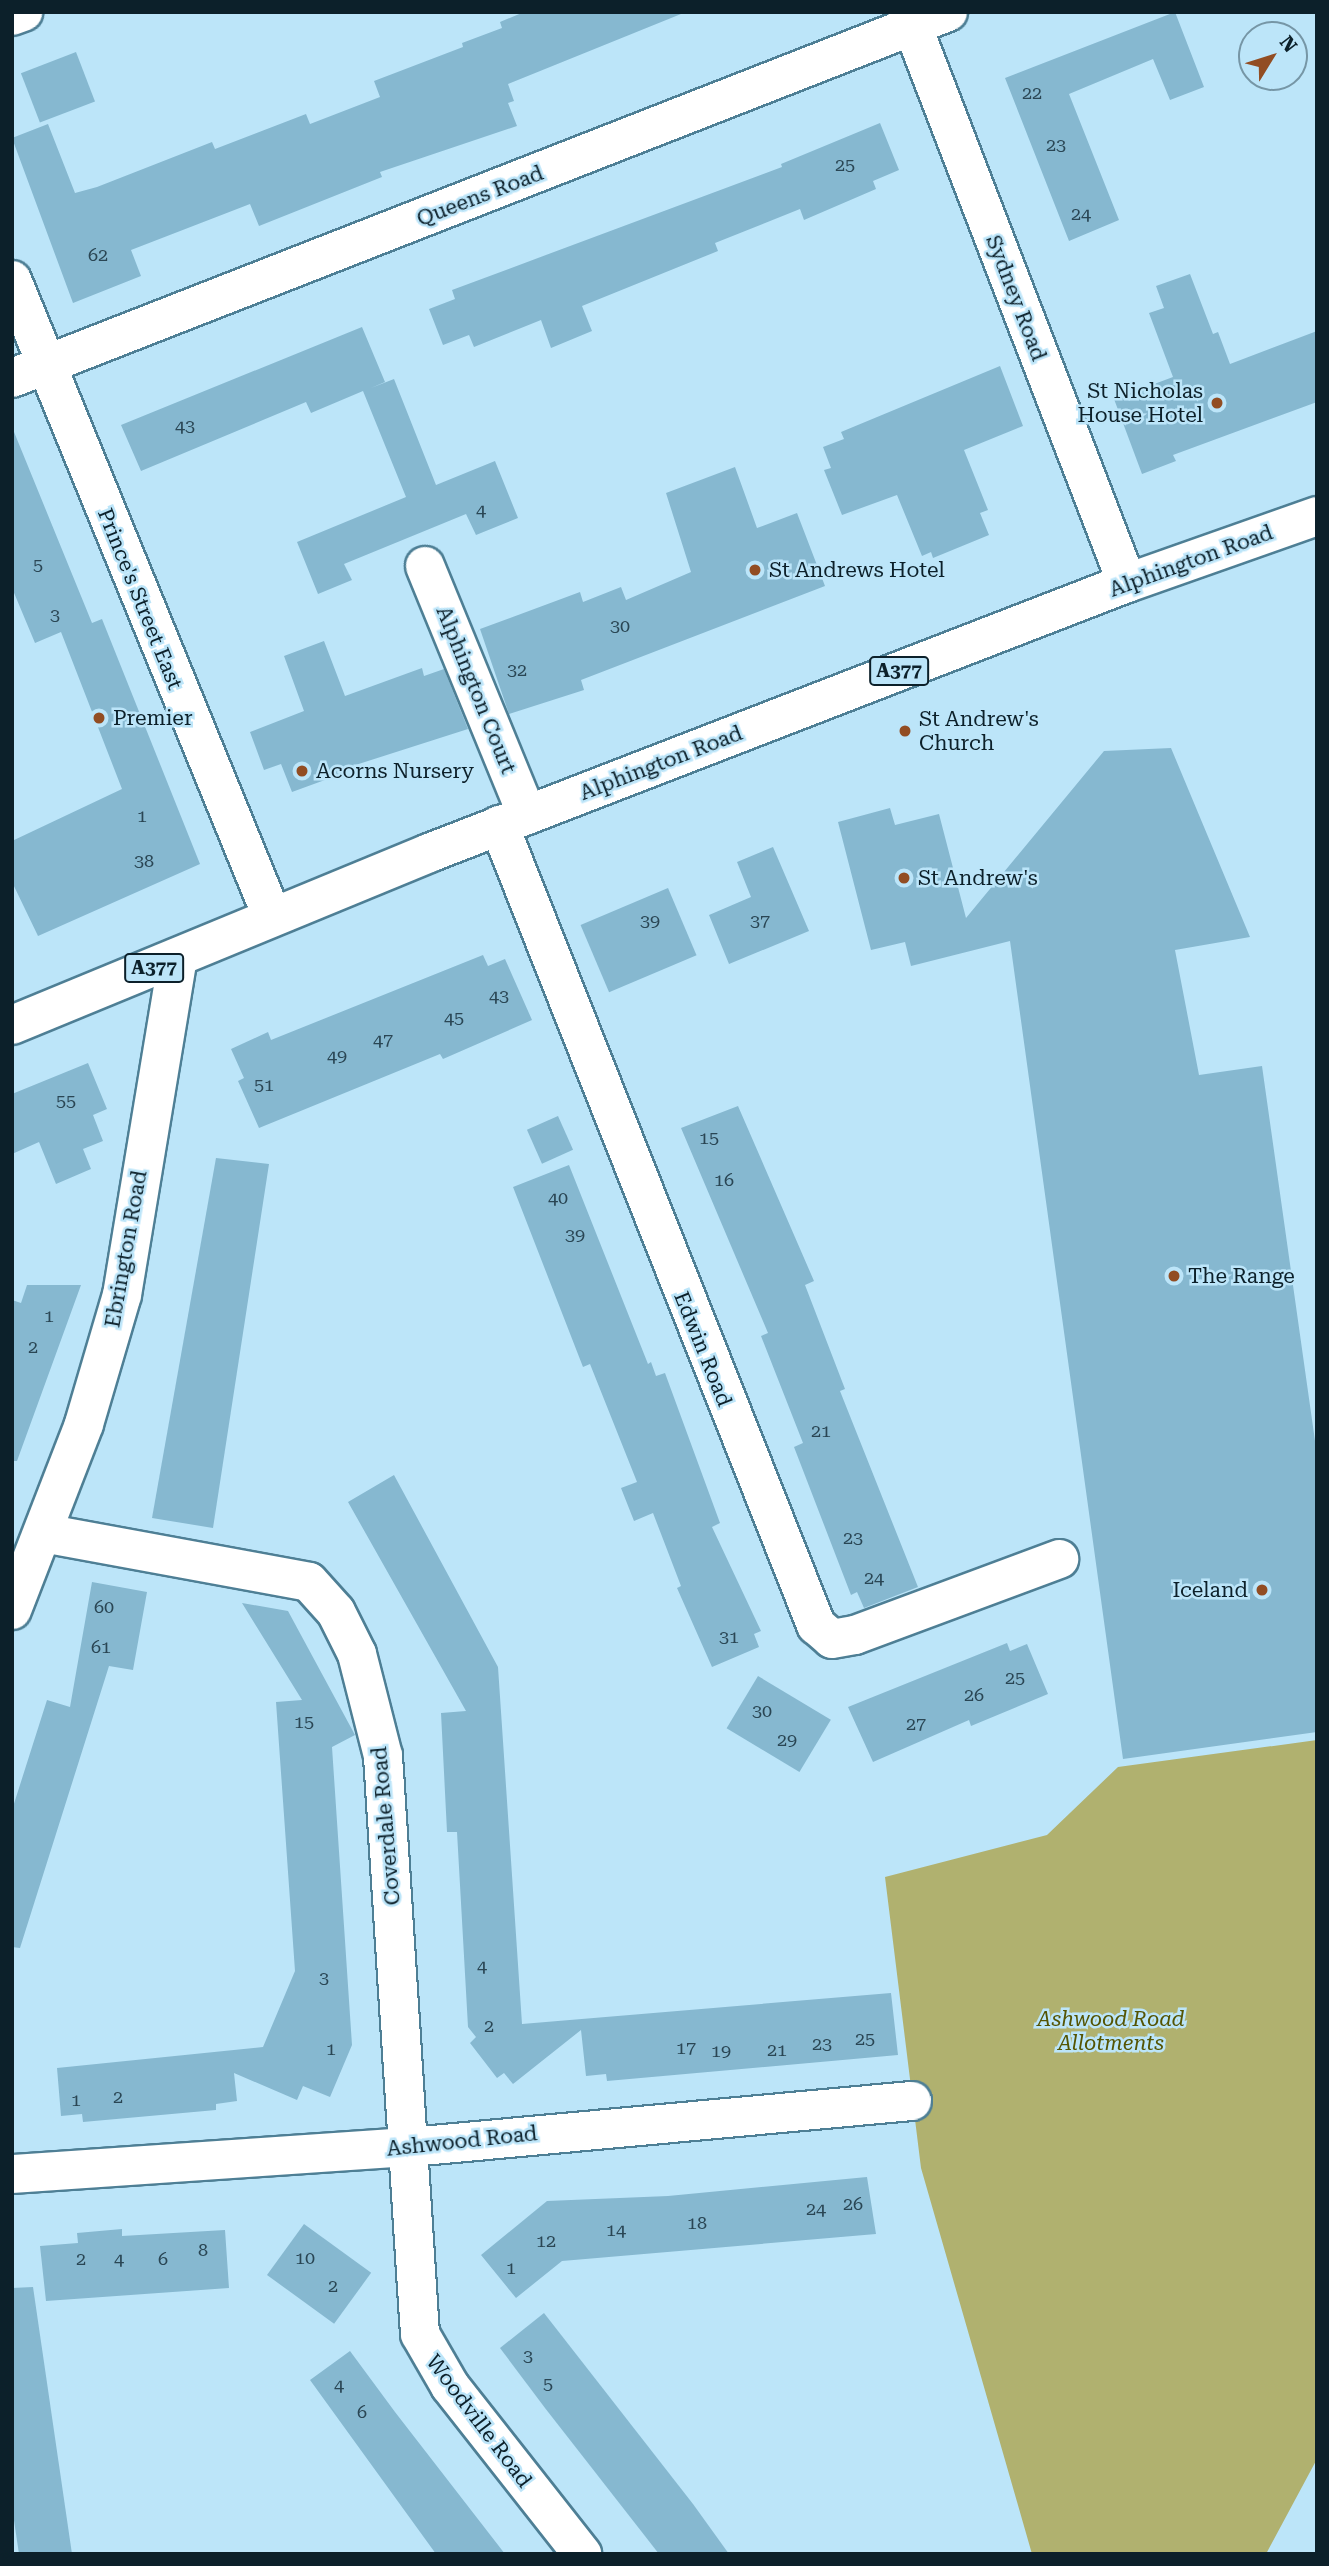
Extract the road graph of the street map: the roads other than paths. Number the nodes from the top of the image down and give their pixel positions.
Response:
1 (23, 12) edge
2 (948, 12) edge
3 (12, 16) edge
4 (910, 20) edge
5 (12, 281) edge
6 (29, 372) edge
7 (1317, 516) edge
8 (425, 566) dead end
9 (1126, 583) junction
10 (513, 820) junction
11 (271, 916) junction
12 (178, 958) junction
13 (12, 1025) edge
14 (43, 1533) junction
15 (1059, 1559) dead end
16 (12, 1610) edge
17 (912, 2101) dead end
18 (411, 2147) junction
19 (12, 2174) edge
20 (582, 2554) edge

1 - 3 main road
2 - 4 main road, Queens Road
4 - 6 main road, Queens Road
4 - 9 main road, Sydney Road
5 - 6 main road, Prince's Street East
6 - 11 main road, Prince's Street East
7 - 9 main road, Alphington Road / A377
8 - 10 main road, Alphington Court
9 - 10 main road, Alphington Road / A377
10 - 11 main road, Alphington Road / A377
10 - 15 main road, Edwin Road
11 - 12 main road, Alphington Road / A377
12 - 13 main road, Alphington Road / A377
12 - 14 main road, Ebrington Road
14 - 16 main road, Ebrington Road
14 - 18 main road, Coverdale Road
17 - 18 main road, Ashwood Road
18 - 19 main road, Ashwood Road
18 - 20 main road, Woodville Road

